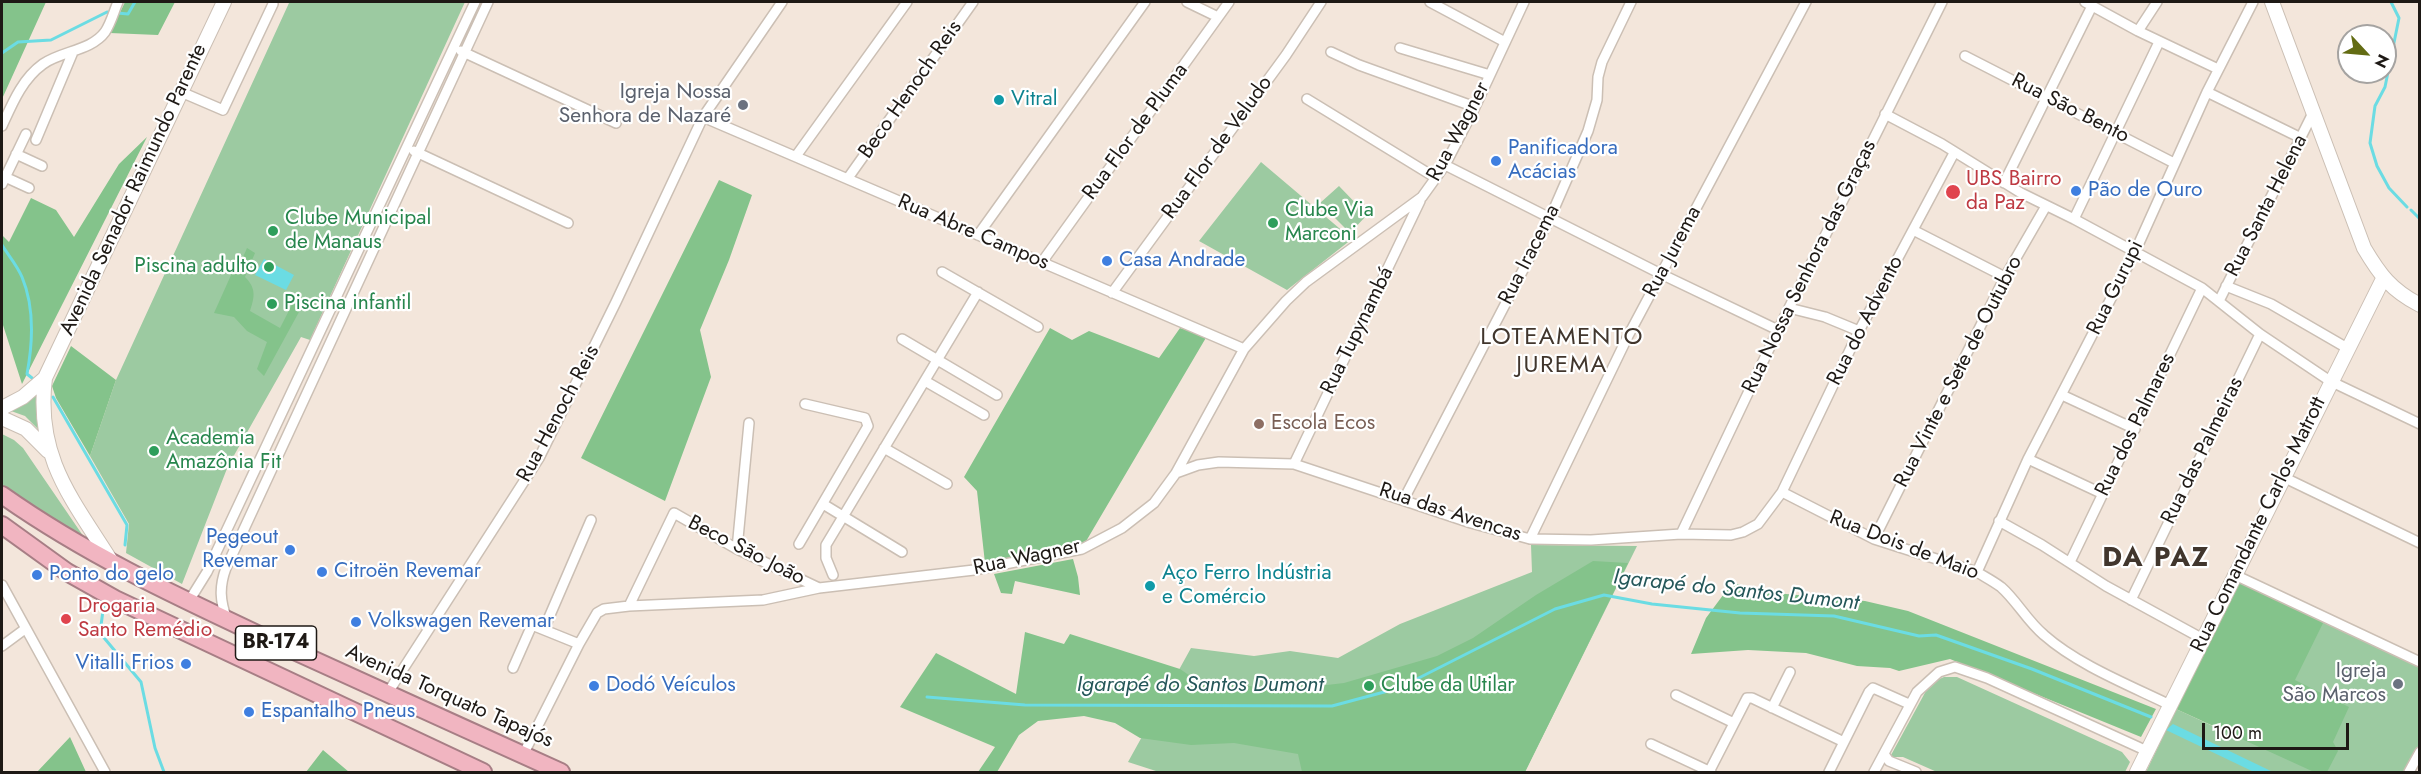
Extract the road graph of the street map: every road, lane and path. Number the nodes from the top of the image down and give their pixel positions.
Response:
1 (224, 2) edge
2 (475, 2) edge
3 (488, 2) edge
4 (782, 2) edge
5 (907, 2) edge
6 (973, 2) edge
7 (1144, 2) edge
8 (1187, 2) edge
9 (1229, 2) edge
10 (1321, 2) edge
11 (1430, 2) edge
12 (1524, 2) edge
13 (1631, 2) edge
14 (1806, 2) edge
15 (1942, 2) edge
16 (2157, 2) edge
17 (2253, 2) edge
18 (2272, 2) edge
19 (117, 3) edge
20 (273, 4) dead end
21 (2088, 4) edge
22 (1218, 17) junction
23 (2138, 31) junction
24 (1505, 42) junction
25 (2159, 42) junction
26 (453, 47) junction
27 (1400, 48) dead end
28 (73, 52) junction
29 (464, 52) junction
30 (1331, 52) dead end
31 (1965, 56) dead end
32 (2218, 69) junction
33 (1490, 75) junction
34 (181, 92) junction
35 (2207, 92) junction
36 (2048, 97) junction
37 (1307, 99) dead end
38 (1475, 107) junction
39 (2314, 111) junction
40 (1884, 114) junction
41 (702, 117) junction
42 (616, 123) dead end
43 (2, 126) edge
44 (2116, 132) junction
45 (26, 134) dead end
46 (2301, 138) junction
47 (36, 140) dead end
48 (406, 148) junction
49 (418, 153) junction
50 (1954, 153) junction
51 (16, 154) junction
52 (796, 156) junction
53 (2174, 163) junction
54 (1445, 165) junction
55 (42, 166) dead end
56 (848, 178) junction
57 (1436, 178) junction
58 (3, 180) edge
59 (2004, 183) junction
60 (29, 188) dead end
61 (1422, 197) junction
62 (2046, 206) junction
63 (1550, 218) junction
64 (2074, 219) junction
65 (568, 223) dead end
66 (1913, 230) junction
67 (978, 235) junction
68 (2135, 252) junction
69 (1042, 262) junction
70 (942, 272) dead end
71 (1661, 274) junction
72 (2005, 277) junction
73 (2383, 279) junction
74 (2226, 286) junction
75 (2202, 288) junction
76 (339, 290) junction
77 (978, 292) junction
78 (1112, 293) junction
79 (352, 296) junction
80 (2219, 301) junction
81 (2420, 305) edge
82 (1789, 308) junction
83 (1038, 327) dead end
84 (1778, 330) junction
85 (1859, 331) junction
86 (2260, 334) junction
87 (902, 339) dead end
88 (2347, 348) junction
89 (1244, 349) junction
90 (937, 360) junction
91 (45, 378) junction
92 (925, 381) junction
93 (2331, 381) junction
94 (997, 395) dead end
95 (2062, 395) junction
96 (289, 398) junction
97 (302, 404) junction
98 (805, 404) dead end
99 (2, 408) edge
100 (984, 415) dead end
101 (2, 418) edge
102 (749, 423) dead end
103 (2420, 424) edge
104 (2135, 429) junction
105 (884, 448) junction
106 (49, 453) junction
107 (2028, 459) junction
108 (1294, 464) junction
109 (1176, 473) junction
110 (2283, 477) junction
111 (947, 484) dead end
112 (1782, 492) junction
113 (2103, 494) junction
114 (2, 495) edge
115 (1404, 499) junction
116 (239, 503) junction
117 (823, 504) junction
118 (253, 509) junction
119 (843, 516) junction
120 (591, 519) dead end
121 (1999, 521) junction
122 (6, 532) edge
123 (1681, 534) junction
124 (1530, 539) junction
125 (1874, 539) junction
126 (2420, 543) edge
127 (799, 544) dead end
128 (737, 549) junction
129 (902, 552) dead end
130 (2070, 562) junction
131 (114, 566) junction
132 (1977, 572) junction
133 (833, 575) dead end
134 (2235, 575) junction
135 (2, 585) edge
136 (819, 588) junction
137 (2131, 600) junction
138 (189, 601) junction
139 (629, 606) junction
140 (227, 620) junction
141 (25, 629) junction
142 (544, 629) junction
143 (2203, 639) junction
144 (579, 644) junction
145 (2, 646) edge
146 (2420, 662) edge
147 (513, 668) dead end
148 (1790, 672) dead end
149 (387, 694) junction
150 (1676, 694) dead end
151 (1909, 704) junction
152 (2169, 706) junction
153 (1772, 708) junction
154 (1734, 723) junction
155 (1844, 742) junction
156 (1651, 744) dead end
157 (2150, 745) junction
158 (2420, 752) edge
159 (1884, 754) junction
160 (523, 755) junction
161 (1894, 764) junction
162 (105, 772) edge
163 (483, 772) edge
164 (561, 772) edge
165 (1710, 772) edge
166 (1829, 772) edge
167 (1875, 772) edge
168 (1916, 772) edge
169 (2137, 772) edge
170 (2409, 772) edge

1 - 34 street, Avenida Senador Raimundo Parente
2 - 26 street
3 - 29 street
4 - 41 street, Rua Henoch Reis
5 - 52 street
6 - 56 street, Beco Henoch Reis
7 - 67 street
8 - 22 street
9 - 22 street, Rua Flor de Pluma
10 - 78 street, Rua Flor de Veludo
11 - 24 street
12 - 24 street, Rua Wagner
13 - 63 street, Rua Iracema
14 - 71 street, Rua Jurema
15 - 40 street, Rua Nossa Senhora das Graças
16 - 23 street
17 - 32 street, Rua Gurupi
18 - 39 street
19 - 28 street
20 - 34 street
21 - 23 street
21 - 36 street
22 - 69 street, Rua Flor de Pluma
23 - 25 street
24 - 33 street, Rua Wagner
25 - 32 street
25 - 44 street
26 - 29 street
26 - 48 street
27 - 33 street
28 - 43 street
28 - 47 street
29 - 42 street
29 - 49 street
30 - 38 street
31 - 36 street, Rua São Bento
32 - 35 street, Rua Gurupi
33 - 38 street, Rua Wagner
34 - 91 street, Avenida Senador Raimundo Parente
35 - 46 street
35 - 53 street, Rua Gurupi
36 - 44 street, Rua São Bento
36 - 59 street
37 - 57 street
38 - 54 street, Rua Wagner
39 - 46 street, Rua Santa Helena
39 - 73 street
40 - 50 street
40 - 82 street, Rua Nossa Senhora das Graças
41 - 52 street, Rua Abre Campos
41 - 149 street, Rua Henoch Reis
44 - 53 street, Rua São Bento
44 - 64 street
45 - 51 street
46 - 74 street, Rua Santa Helena
48 - 49 street
48 - 76 street
49 - 65 street
49 - 79 street
50 - 59 street
50 - 66 street, Rua do Advento
51 - 55 street
51 - 58 street
52 - 56 street, Rua Abre Campos
53 - 68 street, Rua Gurupi
54 - 57 street, Rua Wagner
54 - 63 street
56 - 67 street, Rua Abre Campos
57 - 61 street, Rua Wagner
58 - 60 street
59 - 62 street
61 - 89 street, Rua Wagner
61 - 108 street, Rua Tupynambá
62 - 64 street
62 - 72 street, Rua Vinte e Sete de Outubro
63 - 71 street
63 - 115 street, Rua Iracema
64 - 68 street
66 - 72 street
66 - 85 street, Rua do Advento
67 - 69 street, Rua Abre Campos
68 - 75 street
68 - 95 street, Rua Gurupi
69 - 78 street, Rua Abre Campos
70 - 77 street
71 - 84 street
71 - 124 street, Rua Jurema
72 - 125 street, Rua Vinte e Sete de Outubro
73 - 81 street
73 - 88 street, Rua Comandante Carlos Matrott
74 - 80 street, Rua Santa Helena
74 - 88 street
75 - 80 street
75 - 104 street, Rua dos Palmares
76 - 79 street
76 - 96 street
77 - 83 street
77 - 90 street
78 - 89 street, Rua Abre Campos
79 - 97 street
80 - 86 street
82 - 84 street, Rua Nossa Senhora das Graças
82 - 85 street
84 - 123 street, Rua Nossa Senhora das Graças
85 - 112 street, Rua do Advento
86 - 93 street
86 - 137 street, Rua das Palmeiras
87 - 90 street
88 - 93 street, Rua Comandante Carlos Matrott
89 - 109 street, Rua Wagner
90 - 92 street
90 - 94 street
91 - 99 street, Avenida Senador Raimundo Parente
91 - 106 street, Avenida Senador Raimundo Parente
92 - 100 street
92 - 105 street
93 - 103 street
93 - 110 street, Rua Comandante Carlos Matrott
95 - 104 street
95 - 107 street, Rua Gurupi
96 - 97 street
96 - 116 street
97 - 118 street
98 - 117 street
101 - 106 street
102 - 128 street
104 - 113 street, Rua dos Palmares
105 - 111 street
105 - 119 street
106 - 131 street, Avenida Senador Raimundo Parente
107 - 113 street
107 - 121 street, Rua Gurupi
108 - 109 street, Rua das Avencas
108 - 115 street, Rua das Avencas
109 - 136 street, Rua Wagner
110 - 126 street
110 - 134 street, Rua Comandante Carlos Matrott
112 - 123 street, Rua das Avencas
112 - 125 street, Rua Dois de Maio
113 - 130 street, Rua dos Palmares
114 - 131 highway, Avenida Torquato Tapajós / BR-174
115 - 124 street, Rua das Avencas
116 - 118 street
116 - 138 street
117 - 119 street
117 - 127 street
118 - 140 street
119 - 129 street
119 - 133 street
120 - 142 street
121 - 130 street
121 - 132 street, Rua Gurupi
122 - 163 highway, BR-174
123 - 124 street, Rua das Avencas
125 - 132 street, Rua Dois de Maio
128 - 136 street, Beco São João
128 - 139 street, Beco São João
130 - 137 street
131 - 138 highway, Avenida Torquato Tapajós / BR-174
132 - 152 street, Rua Dois de Maio
134 - 143 street, Rua Comandante Carlos Matrott
134 - 146 street
135 - 141 street
136 - 139 street, Rua Wagner
137 - 143 street
138 - 140 highway, Avenida Torquato Tapajós / BR-174
139 - 144 street, Rua Wagner
140 - 149 highway, Avenida Torquato Tapajós / BR-174
141 - 145 street
141 - 162 street
142 - 144 street
142 - 147 street
143 - 152 street, Rua Comandante Carlos Matrott
144 - 160 street, Rua Wagner
148 - 153 street
149 - 160 highway, Avenida Torquato Tapajós / BR-174
150 - 154 street
151 - 155 street
151 - 157 street
151 - 159 street
152 - 157 street, Rua Comandante Carlos Matrott
153 - 154 street
153 - 155 street
154 - 165 street
155 - 166 street
156 - 165 street
157 - 169 street, Rua Comandante Carlos Matrott
158 - 170 street
159 - 161 street
159 - 167 street
160 - 164 highway, Avenida Torquato Tapajós / BR-174
161 - 167 street
161 - 168 street

